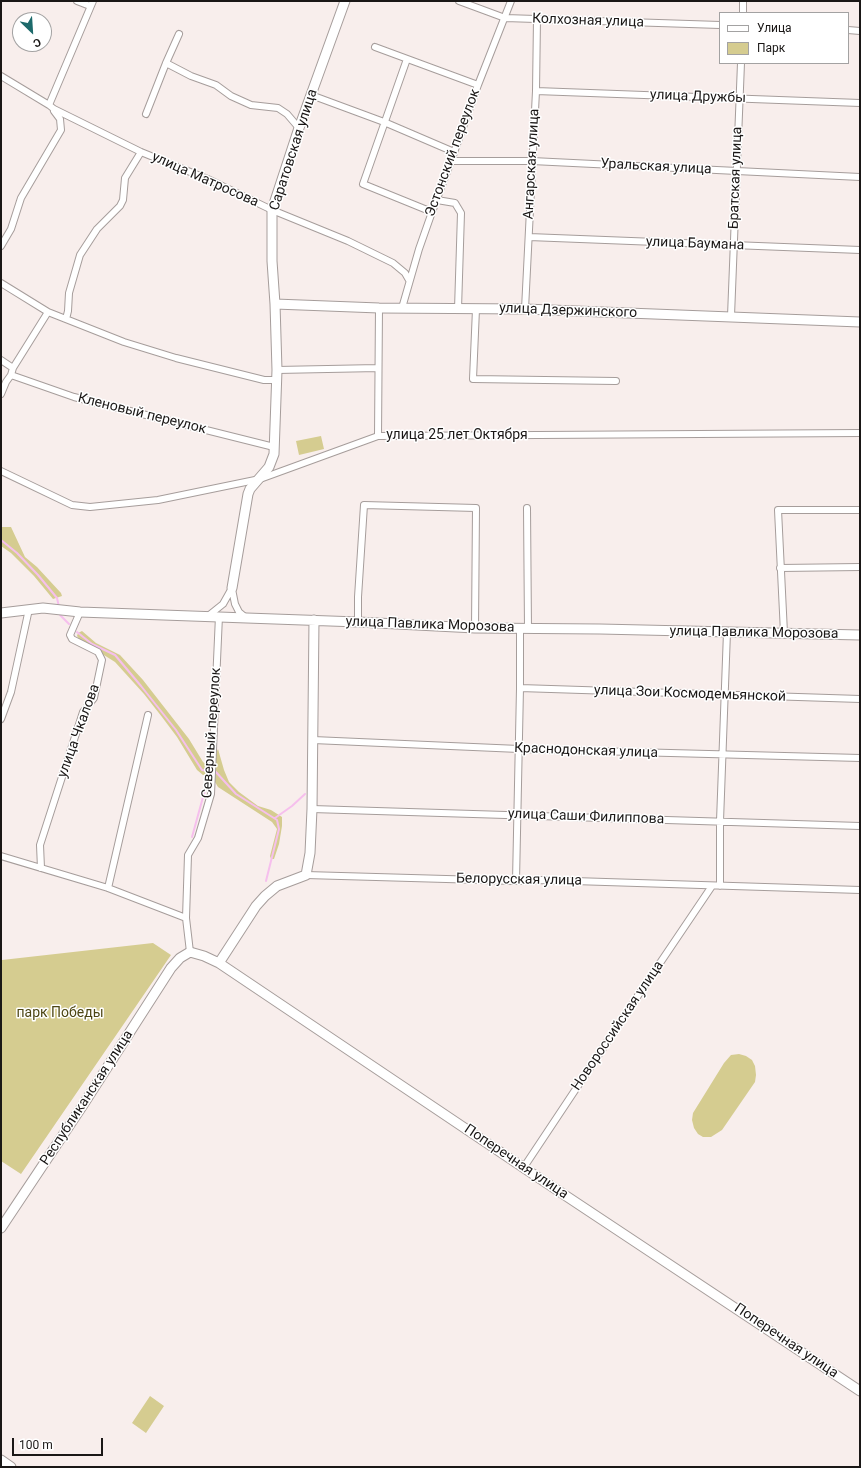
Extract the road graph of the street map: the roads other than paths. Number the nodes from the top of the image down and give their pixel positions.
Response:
1 (77, 1) edge
2 (345, 1) edge
3 (458, 1) edge
4 (511, 1) edge
5 (743, 1) edge
6 (92, 4) edge
7 (743, 12) edge
8 (505, 18) junction
9 (537, 19) junction
10 (719, 25) edge
11 (849, 30) edge
12 (860, 31) edge
13 (179, 34) dead end
14 (375, 47) dead end
15 (407, 59) junction
16 (166, 63) junction
17 (741, 64) edge
18 (1, 76) edge
19 (478, 85) junction
20 (536, 91) junction
21 (311, 95) junction
22 (739, 98) junction
23 (860, 103) edge
24 (51, 107) junction
25 (146, 114) dead end
26 (384, 122) junction
27 (299, 128) junction
28 (141, 152) junction
29 (454, 152) junction
30 (452, 161) junction
31 (532, 161) junction
32 (737, 172) junction
33 (860, 177) edge
34 (437, 200) junction
35 (272, 210) junction
36 (432, 212) junction
37 (529, 237) junction
38 (734, 245) junction
39 (1, 246) edge
40 (860, 250) edge
41 (409, 280) junction
42 (1, 283) edge
43 (275, 304) junction
44 (379, 308) junction
45 (402, 308) junction
46 (458, 309) junction
47 (476, 309) junction
48 (525, 309) junction
49 (48, 312) junction
50 (731, 316) junction
51 (66, 318) junction
52 (860, 322) edge
53 (1, 360) edge
54 (13, 368) junction
55 (378, 368) junction
56 (276, 370) junction
57 (12, 375) junction
58 (276, 380) junction
59 (616, 381) dead end
60 (1, 394) edge
61 (860, 433) edge
62 (378, 436) junction
63 (274, 447) junction
64 (1, 471) edge
65 (260, 479) junction
66 (527, 508) dead end
67 (860, 510) edge
68 (860, 567) edge
69 (780, 568) junction
70 (232, 588) junction
71 (29, 609) junction
72 (80, 612) junction
73 (1, 613) edge
74 (208, 616) junction
75 (219, 616) junction
76 (245, 617) junction
77 (314, 620) junction
78 (358, 622) junction
79 (475, 628) junction
80 (524, 629) junction
81 (727, 632) junction
82 (784, 633) junction
83 (860, 635) edge
84 (520, 688) junction
85 (725, 695) junction
86 (860, 699) edge
87 (148, 715) dead end
88 (1, 719) edge
89 (313, 740) junction
90 (519, 749) junction
91 (723, 755) junction
92 (860, 758) edge
93 (312, 809) junction
94 (518, 815) junction
95 (720, 821) junction
96 (860, 826) edge
97 (1, 856) edge
98 (41, 868) junction
99 (306, 875) junction
100 (516, 881) junction
101 (712, 886) junction
102 (720, 886) junction
103 (108, 888) junction
104 (860, 890) edge
105 (186, 918) junction
106 (190, 952) junction
107 (219, 963) junction
108 (524, 1167) junction
109 (1, 1228) edge
110 (860, 1391) edge
111 (1, 1460) edge
112 (11, 1467) edge

1 - 6 street
2 - 21 street, Саратовская улица
3 - 8 street, Колхозная улица
4 - 8 street, Эстонский переулок
5 - 7 street
6 - 24 street
8 - 9 street, Колхозная улица
8 - 19 street, Эстонский переулок
9 - 10 street, Колхозная улица
9 - 20 street, Ангарская улица
11 - 12 street
13 - 16 street
14 - 15 street
15 - 19 street
15 - 26 street
16 - 25 street
16 - 27 street
17 - 22 street, Братская улица
18 - 24 street, улица Матросова
19 - 29 street, Эстонский переулок
20 - 22 street, улица Дружбы
20 - 31 street, Ангарская улица
21 - 26 street
21 - 27 street, Саратовская улица
22 - 23 street, улица Дружбы
22 - 32 street, Братская улица
24 - 28 street, улица Матросова
24 - 39 street
26 - 29 street
26 - 36 street
27 - 35 street, Саратовская улица
28 - 35 street, улица Матросова
28 - 51 street
29 - 30 street, Эстонский переулок
30 - 31 street, Уральская улица
30 - 34 street, Эстонский переулок
31 - 32 street, Уральская улица
31 - 37 street, Ангарская улица
32 - 33 street, Уральская улица
32 - 38 street, Братская улица
34 - 36 street, Эстонский переулок
34 - 46 street
35 - 41 street, улица Матросова
35 - 43 street, Саратовская улица
36 - 41 street, Эстонский переулок
37 - 38 street, улица Баумана
37 - 48 street, Ангарская улица
38 - 40 street, улица Баумана
38 - 50 street, Братская улица
41 - 45 street, Эстонский переулок
42 - 49 street
43 - 44 street, улица Дзержинского
43 - 56 street, Саратовская улица
44 - 45 street, улица Дзержинского
44 - 55 street
45 - 46 street, улица Дзержинского
46 - 47 street, улица Дзержинского
47 - 48 street, улица Дзержинского
47 - 59 street
48 - 50 street, улица Дзержинского
49 - 51 street
49 - 54 street
50 - 52 street, улица Дзержинского
51 - 58 street
53 - 54 street
54 - 57 street
55 - 56 street
55 - 62 street
56 - 58 street, Саратовская улица
57 - 60 street
57 - 63 street, Кленовый переулок
58 - 63 street, Саратовская улица
61 - 62 street, улица 25 лет Октября
62 - 65 street, улица 25 лет Октября
63 - 65 street, Саратовская улица
64 - 65 street, улица 25 лет Октября
65 - 70 street, Саратовская улица
66 - 80 street
67 - 69 street
68 - 69 street
69 - 82 street
70 - 74 street
70 - 76 street
71 - 72 street, улица Павлика Морозова
71 - 73 street, улица Павлика Морозова
71 - 88 street
72 - 74 street, улица Павлика Морозова
72 - 98 street, улица Чкалова
74 - 75 street, улица Павлика Морозова
75 - 76 street, улица Павлика Морозова
75 - 105 street, Северный переулок
76 - 77 street, улица Павлика Морозова
77 - 78 street, улица Павлика Морозова
77 - 89 street
78 - 79 street, улица Павлика Морозова
78 - 79 street
79 - 80 street, улица Павлика Морозова
80 - 81 street, улица Павлика Морозова
80 - 84 street
81 - 82 street, улица Павлика Морозова
81 - 85 street
82 - 83 street, улица Павлика Морозова
84 - 85 street, улица Зои Космодемьянской
84 - 90 street
85 - 86 street, улица Зои Космодемьянской
85 - 91 street
87 - 103 street
89 - 90 street, Краснодонская улица
89 - 93 street
90 - 91 street, Краснодонская улица
90 - 94 street
91 - 92 street, Краснодонская улица
91 - 95 street
93 - 94 street, улица Саши Филиппова
93 - 99 street
94 - 95 street, улица Саши Филиппова
94 - 100 street
95 - 96 street, улица Саши Филиппова
95 - 102 street
97 - 98 street
98 - 103 street
99 - 100 street, Белорусская улица
99 - 107 street, Белорусская улица
100 - 101 street, Белорусская улица
101 - 102 street, Белорусская улица
101 - 108 street, Новороссийская улица
102 - 104 street, Белорусская улица
103 - 105 street
105 - 106 street, Северный переулок
106 - 107 street, Поперечная улица
106 - 109 street, Республиканская улица
107 - 108 street, Поперечная улица
108 - 110 street, Поперечная улица
111 - 112 street

